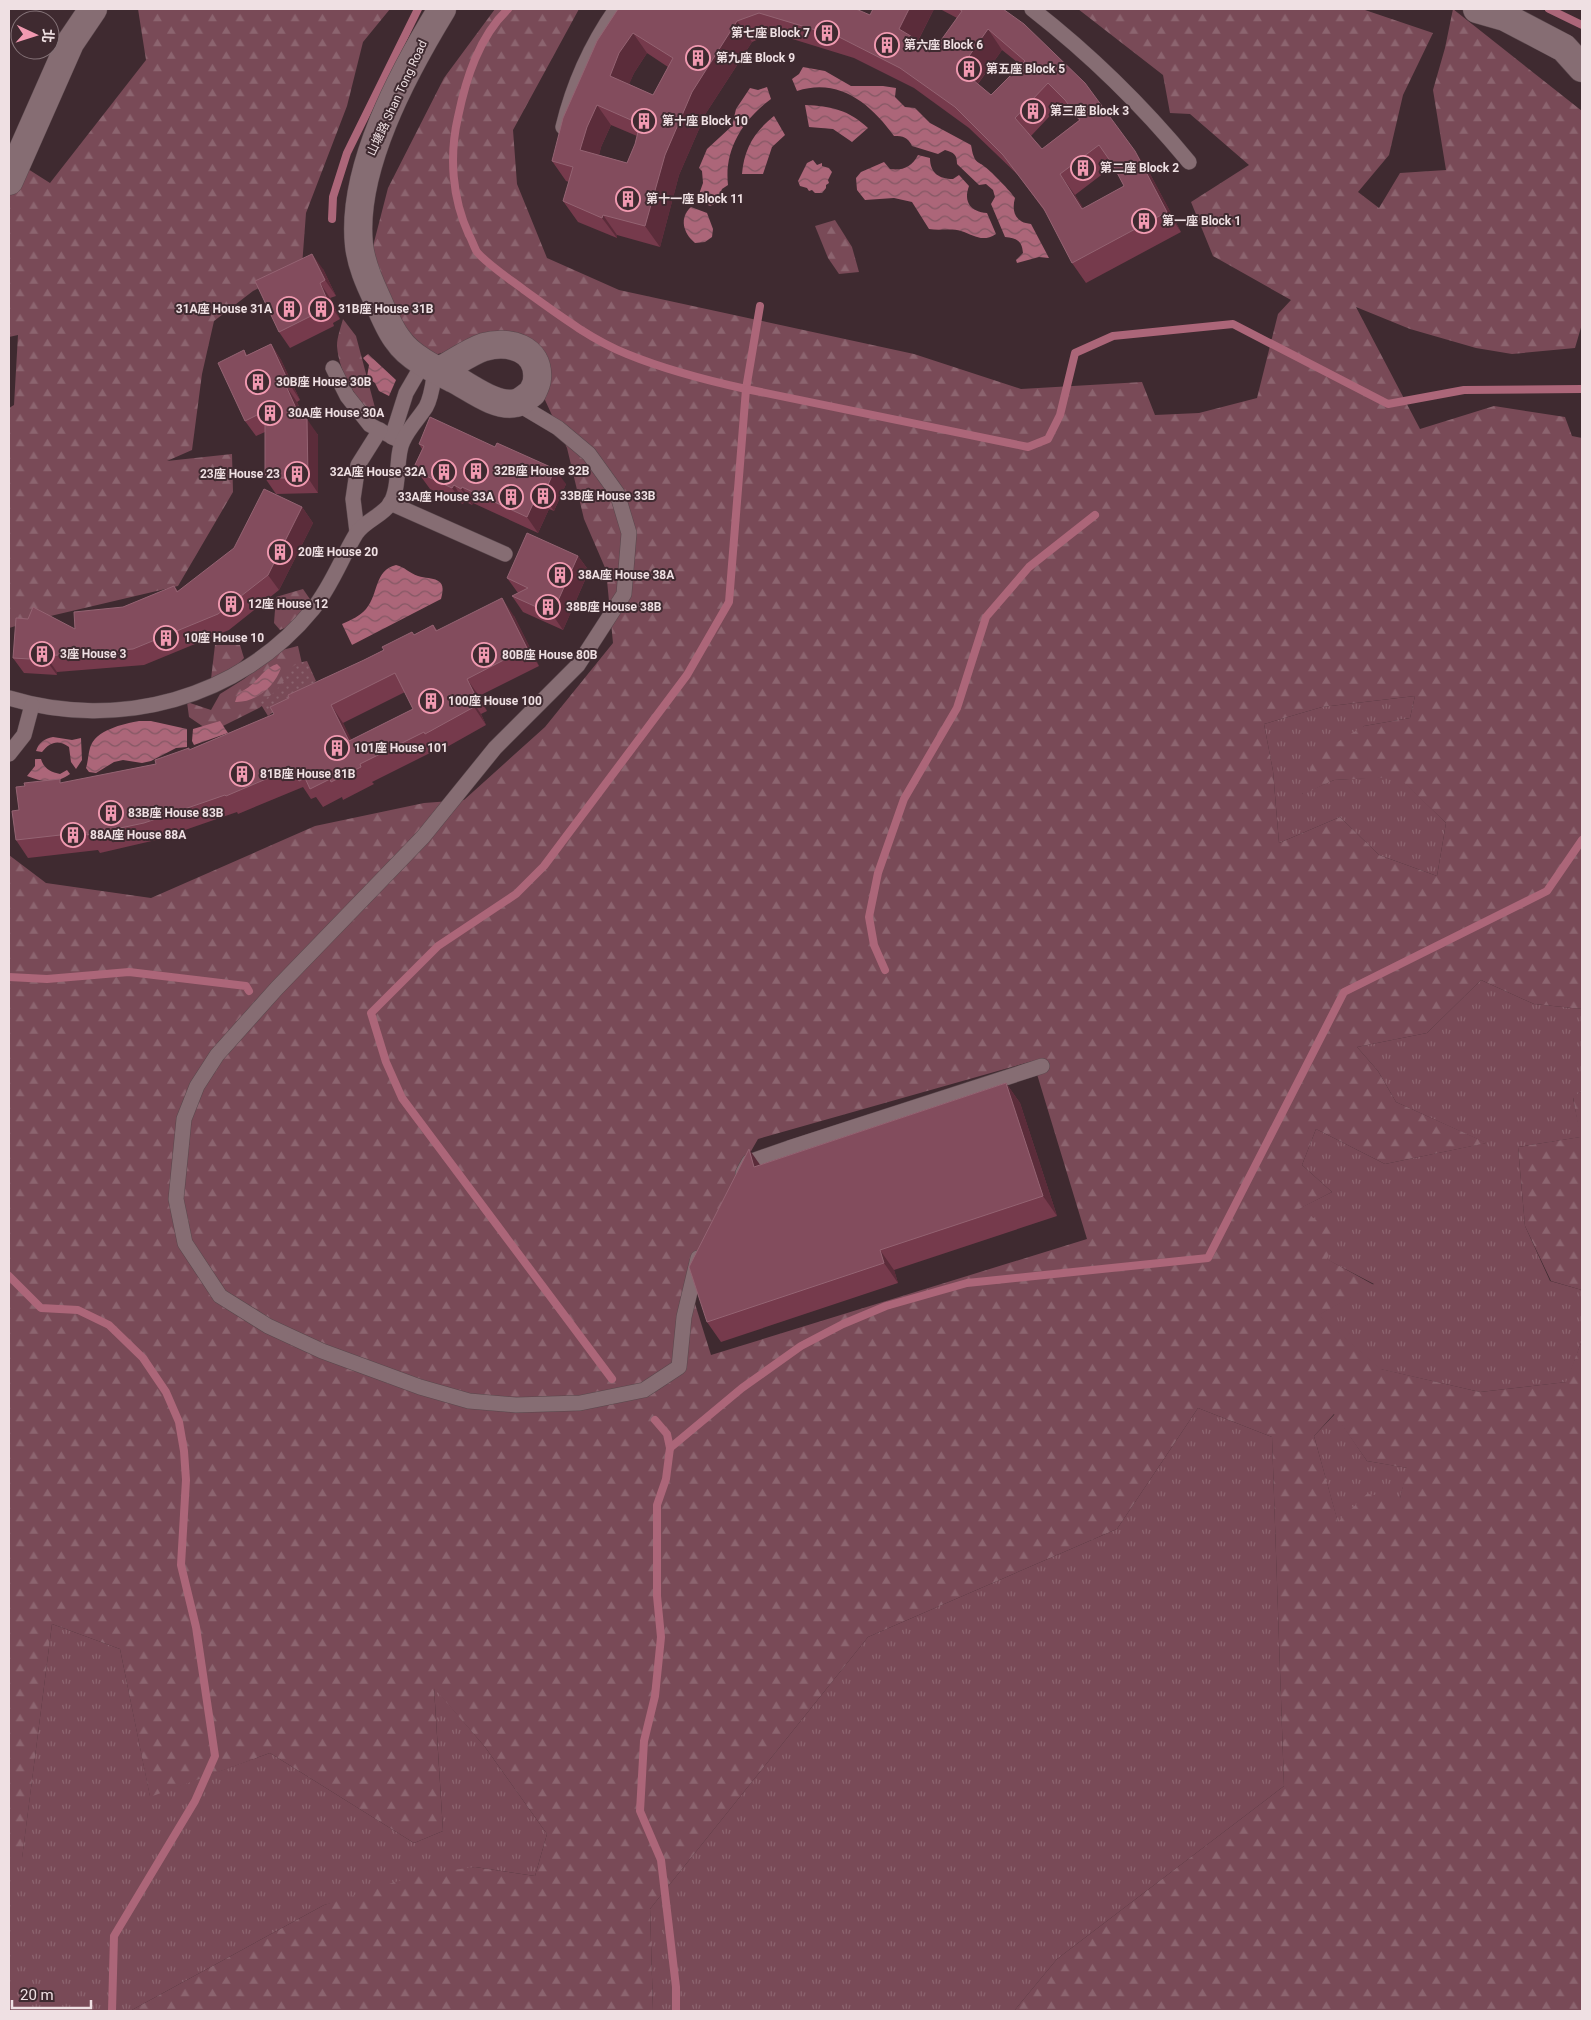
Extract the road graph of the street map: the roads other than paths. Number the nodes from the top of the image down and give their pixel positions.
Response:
1 (94, 9) edge
2 (442, 9) edge
3 (616, 9) edge
4 (1032, 9) edge
5 (1477, 9) edge
6 (1582, 68) edge
7 (559, 145) edge
8 (1189, 162) dead end
9 (9, 181) edge
10 (333, 368) dead end
11 (433, 368) junction
12 (516, 403) junction
13 (391, 436) junction
14 (390, 503) junction
15 (357, 532) junction
16 (505, 554) dead end
17 (9, 698) edge
18 (32, 705) junction
19 (9, 754) edge
20 (1042, 1066) dead end
21 (735, 1187) edge
22 (705, 1245) edge

1 - 9 street
2 - 11 street, 山塘路 Shan Tong Road
3 - 7 lane
4 - 8 lane
5 - 6 street
10 - 13 lane
11 - 12 street, 山塘路 Shan Tong Road
11 - 12 street
11 - 13 lane
11 - 13 lane
12 - 22 lane
13 - 14 lane
13 - 15 lane
14 - 15 lane
14 - 16 lane
15 - 18 lane
17 - 18 lane
18 - 19 lane
20 - 21 lane

